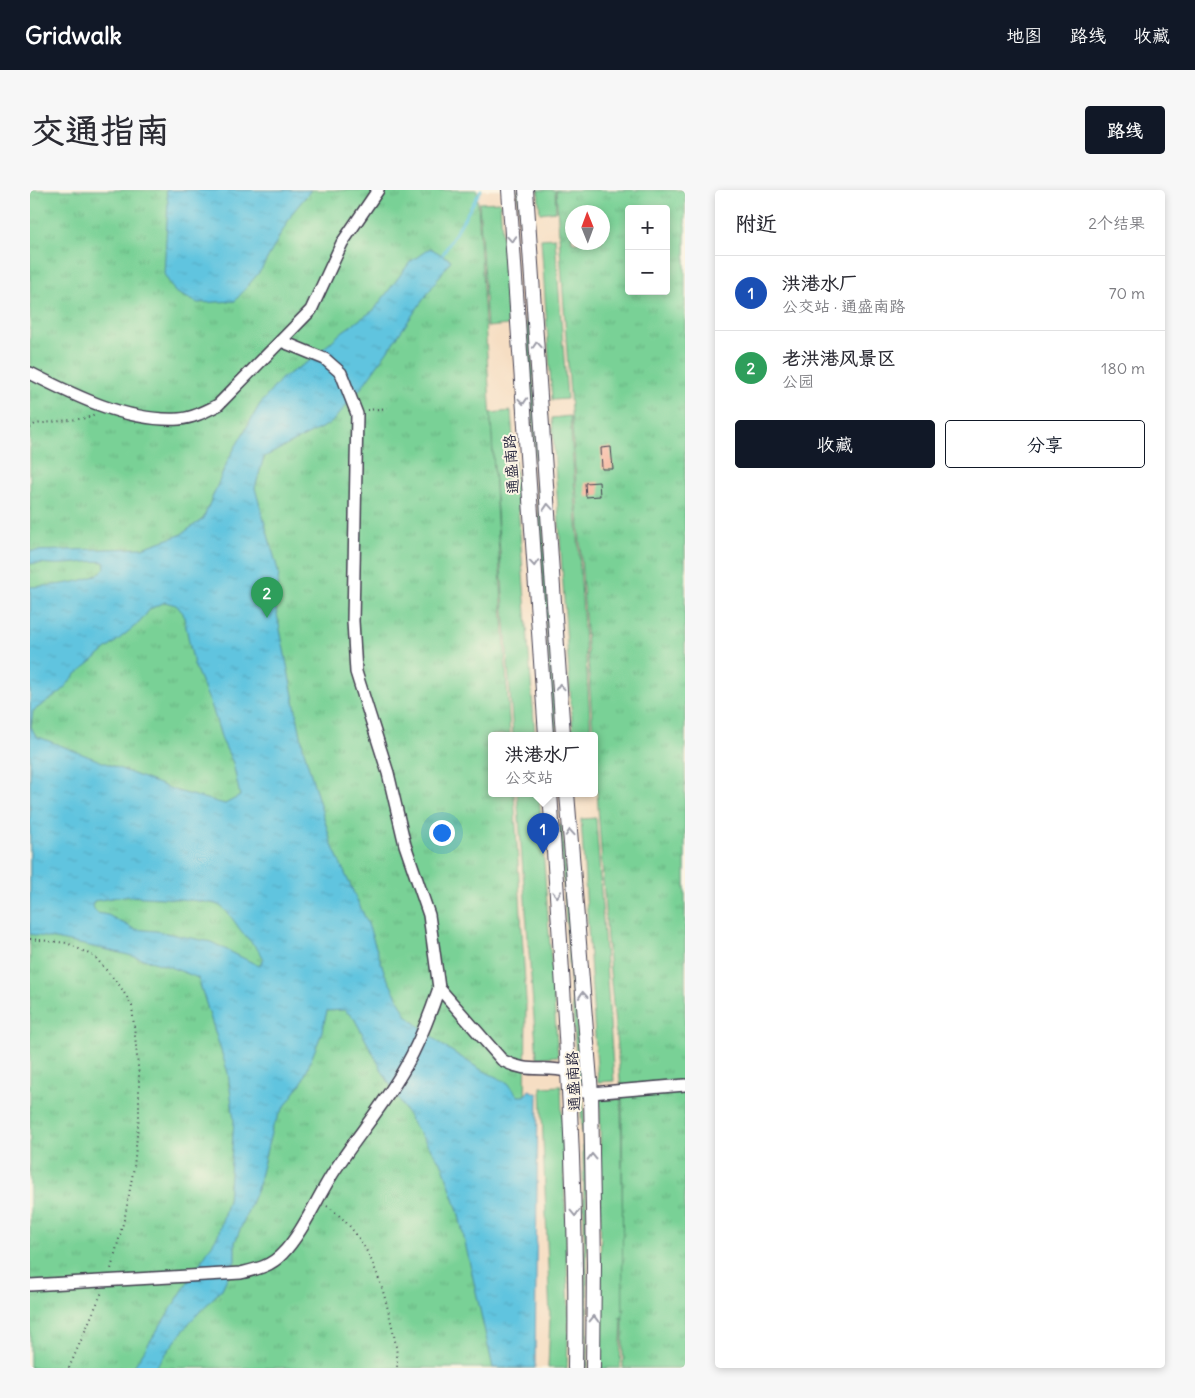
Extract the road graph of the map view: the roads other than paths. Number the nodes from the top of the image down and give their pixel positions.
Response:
1 (378, 190) edge
2 (508, 190) edge
3 (526, 190) edge
4 (281, 341) junction
5 (30, 373) edge
6 (546, 732) edge
7 (563, 732) edge
8 (550, 797) edge
9 (567, 797) edge
10 (439, 988) junction
11 (570, 1072) junction
12 (685, 1085) edge
13 (570, 1090) junction
14 (591, 1093) junction
15 (30, 1285) edge
16 (575, 1368) edge
17 (593, 1368) edge

1 - 4 lane
2 -> 6 main road, 通盛南路
7 -> 3 main road
4 - 5 lane
4 - 10 lane
8 -> 11 main road, 通盛南路
14 -> 9 main road, 通盛南路
10 - 11 lane
10 - 15 lane
11 - 13 main road, 通盛南路
12 - 14 lane
13 - 14 lane
13 -> 16 main road, 通盛南路
17 -> 14 main road, 通盛南路

